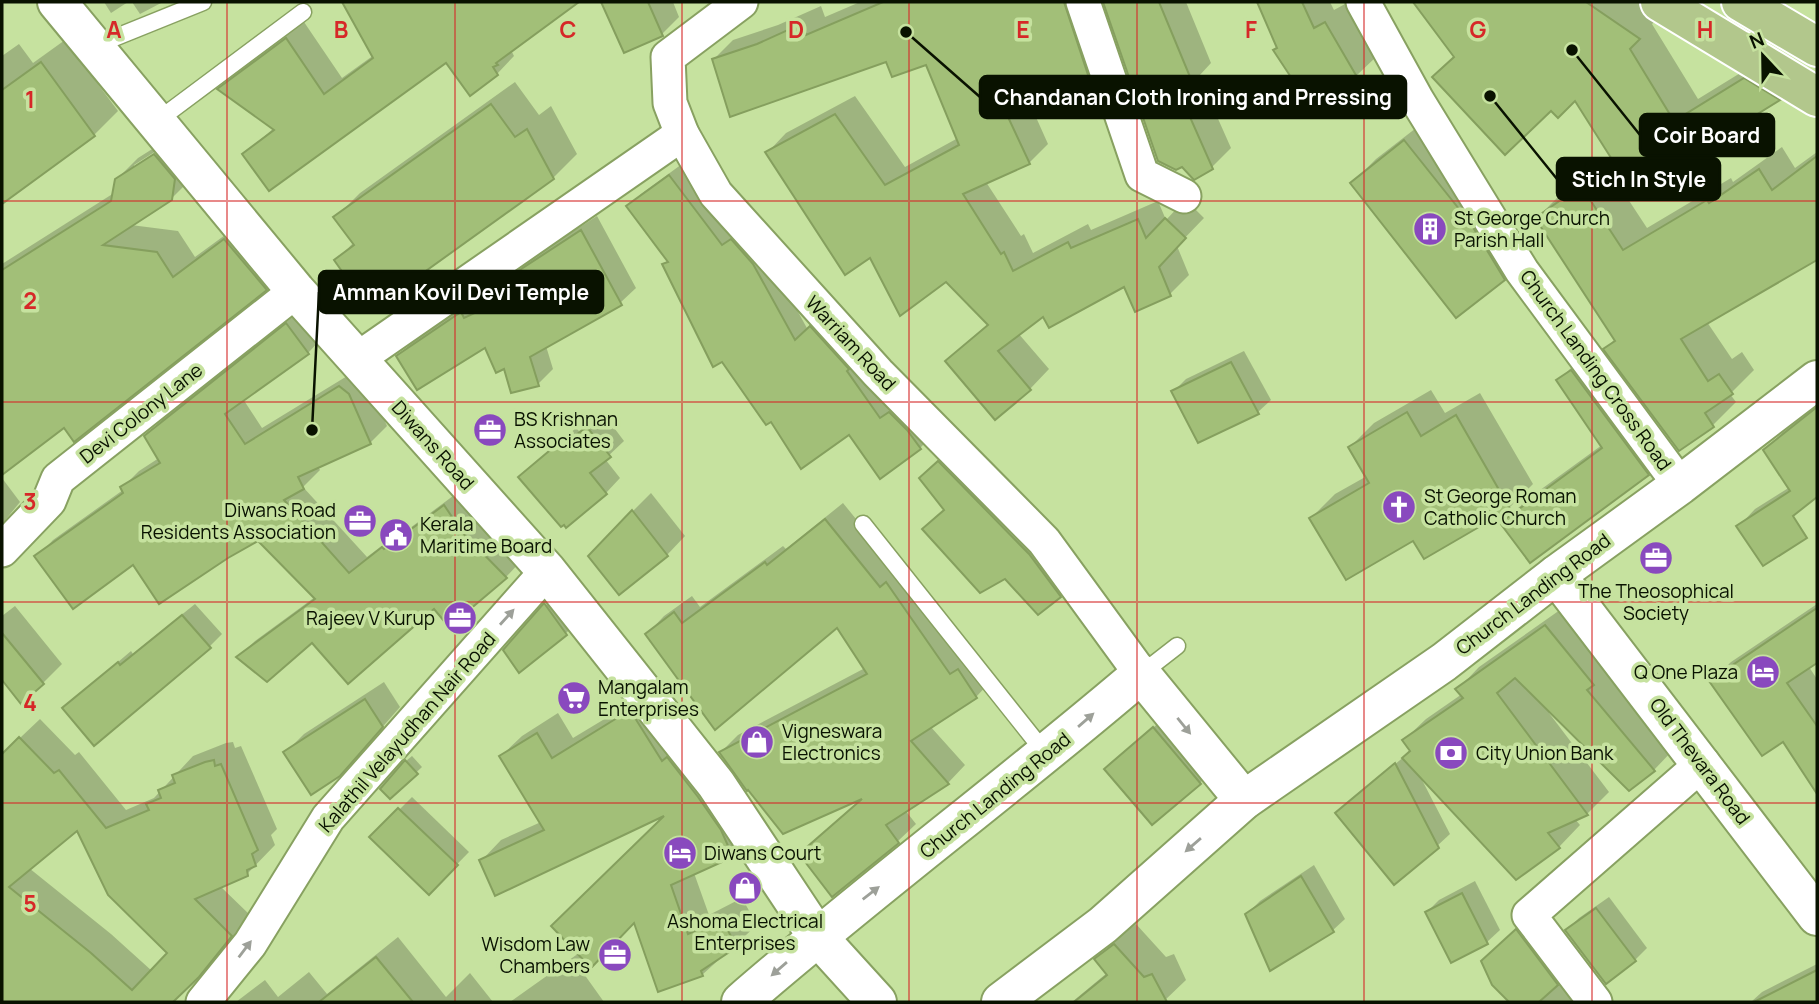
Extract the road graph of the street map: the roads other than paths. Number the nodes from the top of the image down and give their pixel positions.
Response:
1 (57, 2) edge
2 (203, 2) edge
3 (741, 2) edge
4 (1083, 2) edge
5 (1363, 2) edge
6 (1660, 2) edge
7 (1741, 2) edge
8 (303, 12) dead end
9 (94, 46) junction
10 (1817, 47) edge
11 (1817, 97) edge
12 (157, 121) junction
13 (682, 134) junction
14 (1184, 196) dead end
15 (296, 291) junction
16 (356, 360) junction
17 (1817, 380) edge
18 (1680, 485) junction
19 (863, 524) dead end
20 (2, 550) edge
21 (547, 571) junction
22 (1556, 575) junction
23 (1177, 646) dead end
24 (1141, 674) junction
25 (1046, 754) junction
26 (1703, 763) junction
27 (1244, 800) junction
28 (1817, 916) edge
29 (817, 936) junction
30 (203, 1002) edge
31 (741, 1002) edge
32 (877, 1002) edge
33 (1001, 1002) edge
34 (1595, 1002) edge

1 - 9 street, Diwans Road
2 - 9 lane
3 - 13 street, Warriam Road
4 - 14 street
5 - 18 street, Church Landing Cross Road
6 - 11 main road
7 - 10 main road
8 - 12 lane
9 - 12 street, Diwans Road
12 - 15 street, Diwans Road
13 - 16 street
13 - 24 street, Warriam Road
15 - 16 street, Diwans Road
15 - 20 street, Devi Colony Lane
16 - 21 street, Diwans Road
17 - 18 street, Church Landing Road
18 - 22 street, Church Landing Road
19 - 25 lane
21 - 29 street, Diwans Road
30 -> 21 street, Kalathil Velayudhan Nair Road
22 - 26 street, Old Thevara Road
22 - 27 street, Church Landing Road
23 - 24 lane
25 -> 24 street, Church Landing Road
24 -> 27 street
29 -> 25 street, Church Landing Road
26 - 28 street, Old Thevara Road
26 - 34 street
27 -> 33 street, Church Landing Road
29 -> 31 street, Church Landing Road
29 - 32 street

